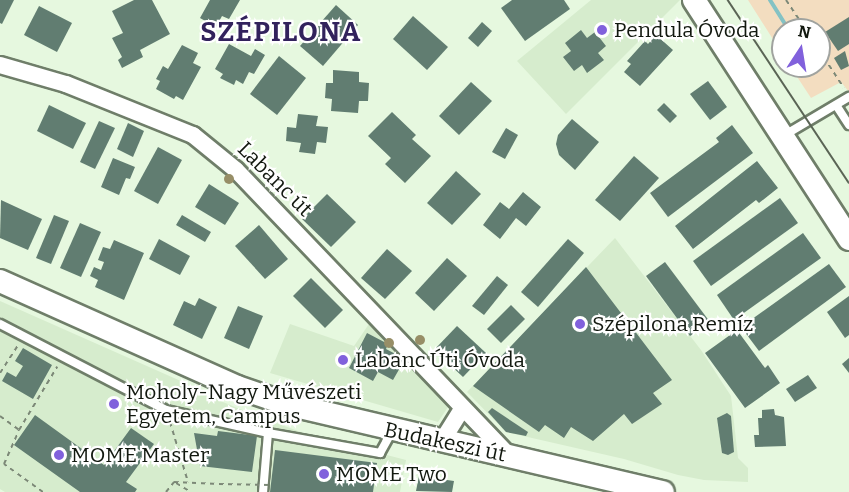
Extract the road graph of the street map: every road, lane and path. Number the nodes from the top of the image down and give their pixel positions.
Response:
1 (694, 0) edge
2 (786, 0) edge
3 (798, 18) edge
4 (0, 65) edge
5 (831, 68) edge
6 (849, 96) edge
7 (836, 105) junction
8 (849, 125) edge
9 (783, 136) junction
10 (849, 239) edge
11 (0, 281) edge
12 (0, 324) edge
13 (24, 337) junction
14 (63, 357) junction
15 (0, 373) edge
16 (463, 408) junction
17 (166, 410) junction
18 (0, 416) edge
19 (19, 430) junction
20 (393, 430) junction
21 (268, 433) junction
22 (442, 441) junction
23 (508, 455) junction
24 (0, 461) edge
25 (4, 464) junction
26 (174, 482) junction
27 (188, 482) junction
28 (270, 485) dead end
29 (43, 492) edge
30 (166, 492) edge
31 (191, 492) edge
32 (263, 492) edge
33 (663, 492) edge

1 - 9 main road
2 - 3 path
4 - 16 street, Labanc út
5 - 6 path
6 - 7 lane
7 - 8 lane
7 - 9 lane
9 - 10 main road
11 - 20 main road, Budakeszi út
12 - 13 lane
13 - 14 lane
13 - 15 path
14 - 17 lane
14 - 19 path
16 - 22 street
16 - 23 street, Labanc út
17 - 21 lane
17 - 27 path
18 - 19 path
19 - 25 path
20 - 21 lane
20 - 22 main road, Budakeszi út
21 - 32 lane
22 - 23 main road, Budakeszi út
23 - 33 main road, Budakeszi út
24 - 25 path
25 - 29 path
26 - 27 path
26 - 30 path
26 - 31 path
27 - 28 path, bridge

